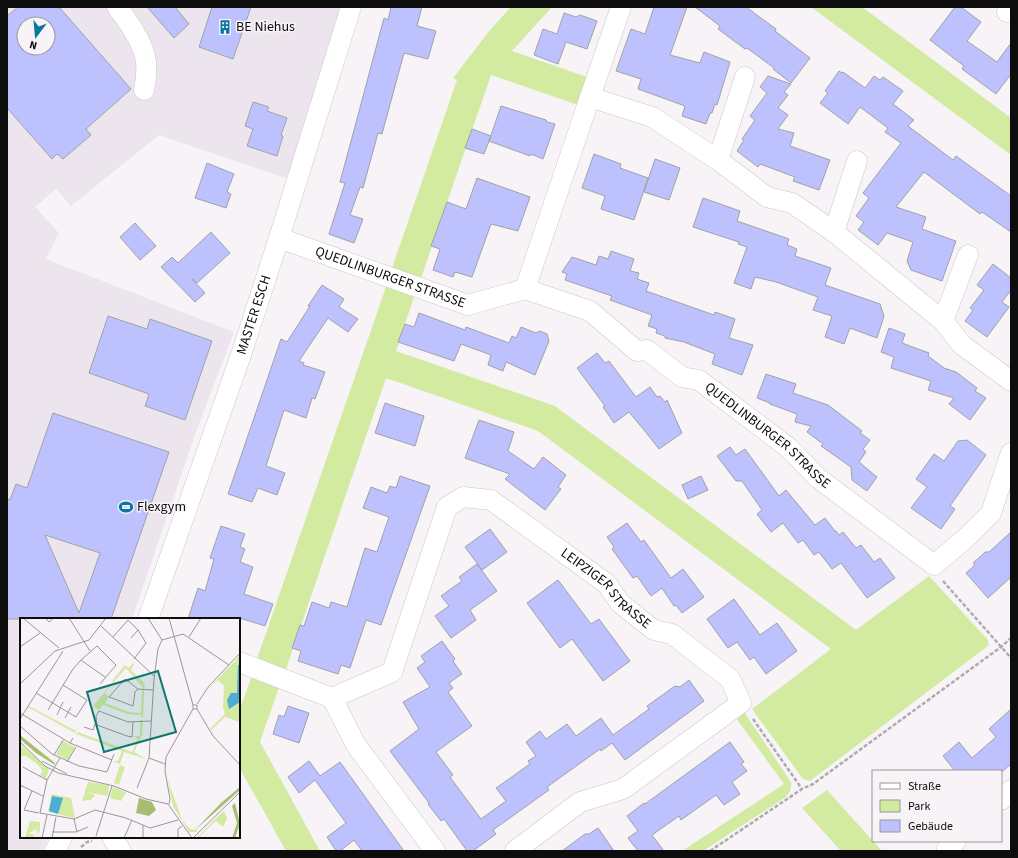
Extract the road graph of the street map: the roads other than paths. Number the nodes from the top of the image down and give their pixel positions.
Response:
1 (118, 7) edge
2 (351, 7) edge
3 (621, 7) edge
4 (745, 77) dead end
5 (144, 90) dead end
6 (590, 97) junction
7 (718, 160) junction
8 (857, 161) dead end
9 (834, 232) junction
10 (279, 238) junction
11 (968, 255) dead end
12 (525, 289) junction
13 (943, 321) junction
14 (1011, 381) edge
15 (1011, 453) edge
16 (1011, 498) edge
17 (992, 513) junction
18 (148, 618) edge
19 (240, 662) edge
20 (332, 698) junction
21 (1011, 790) edge
22 (1002, 799) edge
23 (62, 838) edge
24 (103, 839) edge
25 (56, 851) edge
26 (121, 851) edge
27 (435, 851) edge
28 (515, 851) edge

1 - 5 street
2 - 10 street, MASTER ESCH
3 - 6 street
4 - 7 street
6 - 7 street
6 - 12 street
7 - 9 street
8 - 9 street
9 - 13 street
10 - 12 street, QUEDLINBURGER STRASSE
10 - 18 street, MASTER ESCH
11 - 13 street
12 - 17 street, QUEDLINBURGER STRASSE
13 - 14 street
15 - 17 street
16 - 17 street
19 - 20 street
20 - 27 street
20 - 28 street, LEIPZIGER STRASSE
21 - 22 street
23 - 25 street
24 - 26 street

